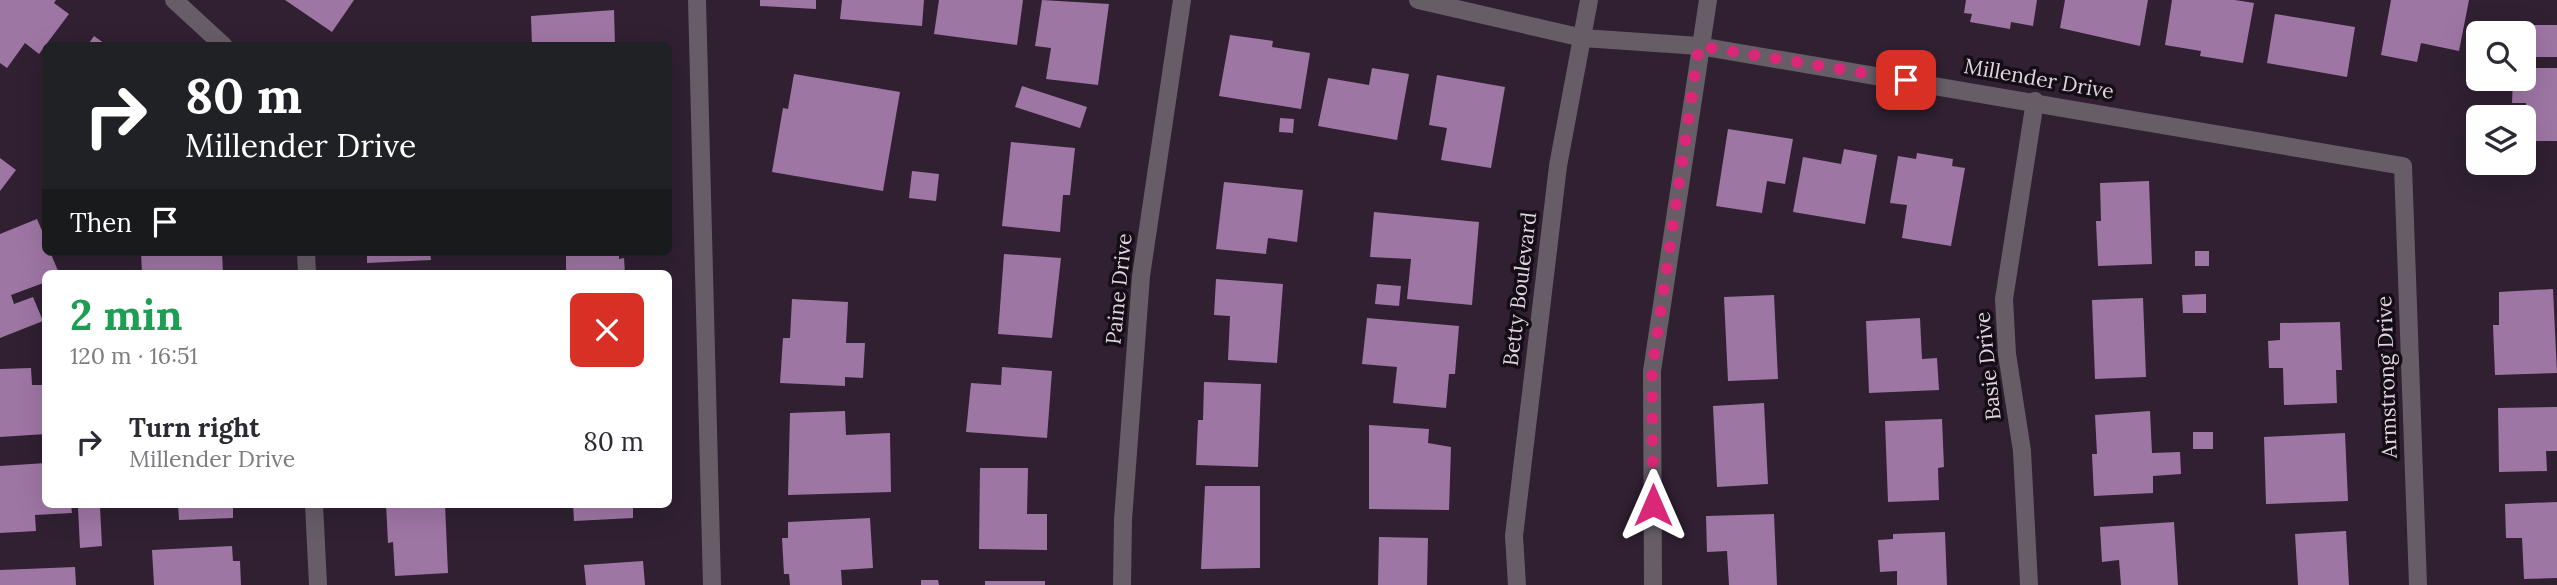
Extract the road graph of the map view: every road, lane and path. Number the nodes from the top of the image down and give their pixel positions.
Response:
1 (174, 0) edge
2 (697, 0) edge
3 (1182, 0) edge
4 (1418, 0) edge
5 (1589, 0) edge
6 (1708, 0) edge
7 (1489, 7) edge
8 (1583, 38) junction
9 (220, 42) edge
10 (1699, 46) junction
11 (2035, 102) junction
12 (2403, 166) joint
13 (314, 508) edge
14 (318, 585) edge
15 (712, 585) edge
16 (1122, 585) edge
17 (1517, 585) edge
18 (1653, 585) edge
19 (2029, 585) edge
20 (2418, 585) edge

1 - 9 street
2 - 15 street
3 - 16 street, Paine Drive
4 - 7 street, Millender Drive
5 - 8 street, Betty Boulevard
6 - 10 street
7 - 8 street, Millender Drive
8 - 10 street, Millender Drive
8 - 17 street, Betty Boulevard
10 - 11 street, Millender Drive
10 - 18 street
11 - 12 street, Millender Drive
11 - 19 street, Basie Drive
12 - 20 street, Armstrong Drive
13 - 14 street

